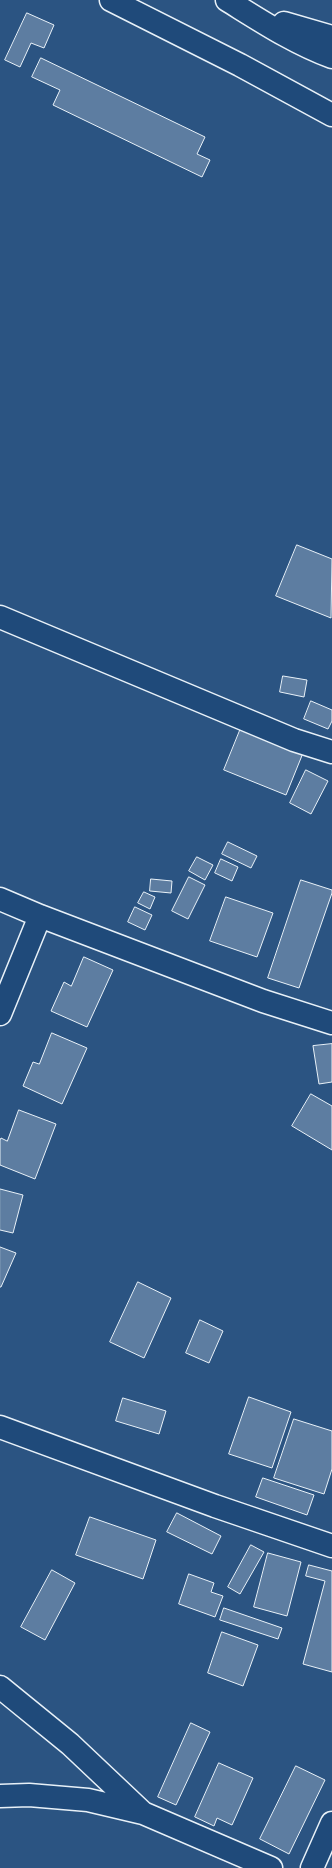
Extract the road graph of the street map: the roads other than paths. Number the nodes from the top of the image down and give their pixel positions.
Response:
1 (111, 0) edge
2 (228, 0) edge
3 (332, 37) edge
4 (332, 57) edge
5 (332, 114) edge
6 (0, 617) edge
7 (332, 752) edge
8 (0, 899) edge
9 (40, 916) junction
10 (0, 1014) edge
11 (332, 1023) edge
12 (0, 1427) edge
13 (332, 1546) edge
14 (0, 1687) edge
15 (0, 1796) edge
16 (143, 1813) junction
17 (332, 1823) edge
18 (271, 1868) edge
19 (312, 1868) edge

1 - 5 street
2 - 3 street
2 - 4 street
6 - 7 street
8 - 9 street
9 - 10 street
9 - 11 street
12 - 13 street
14 - 16 street
15 - 16 street
16 - 18 street
17 - 19 street

